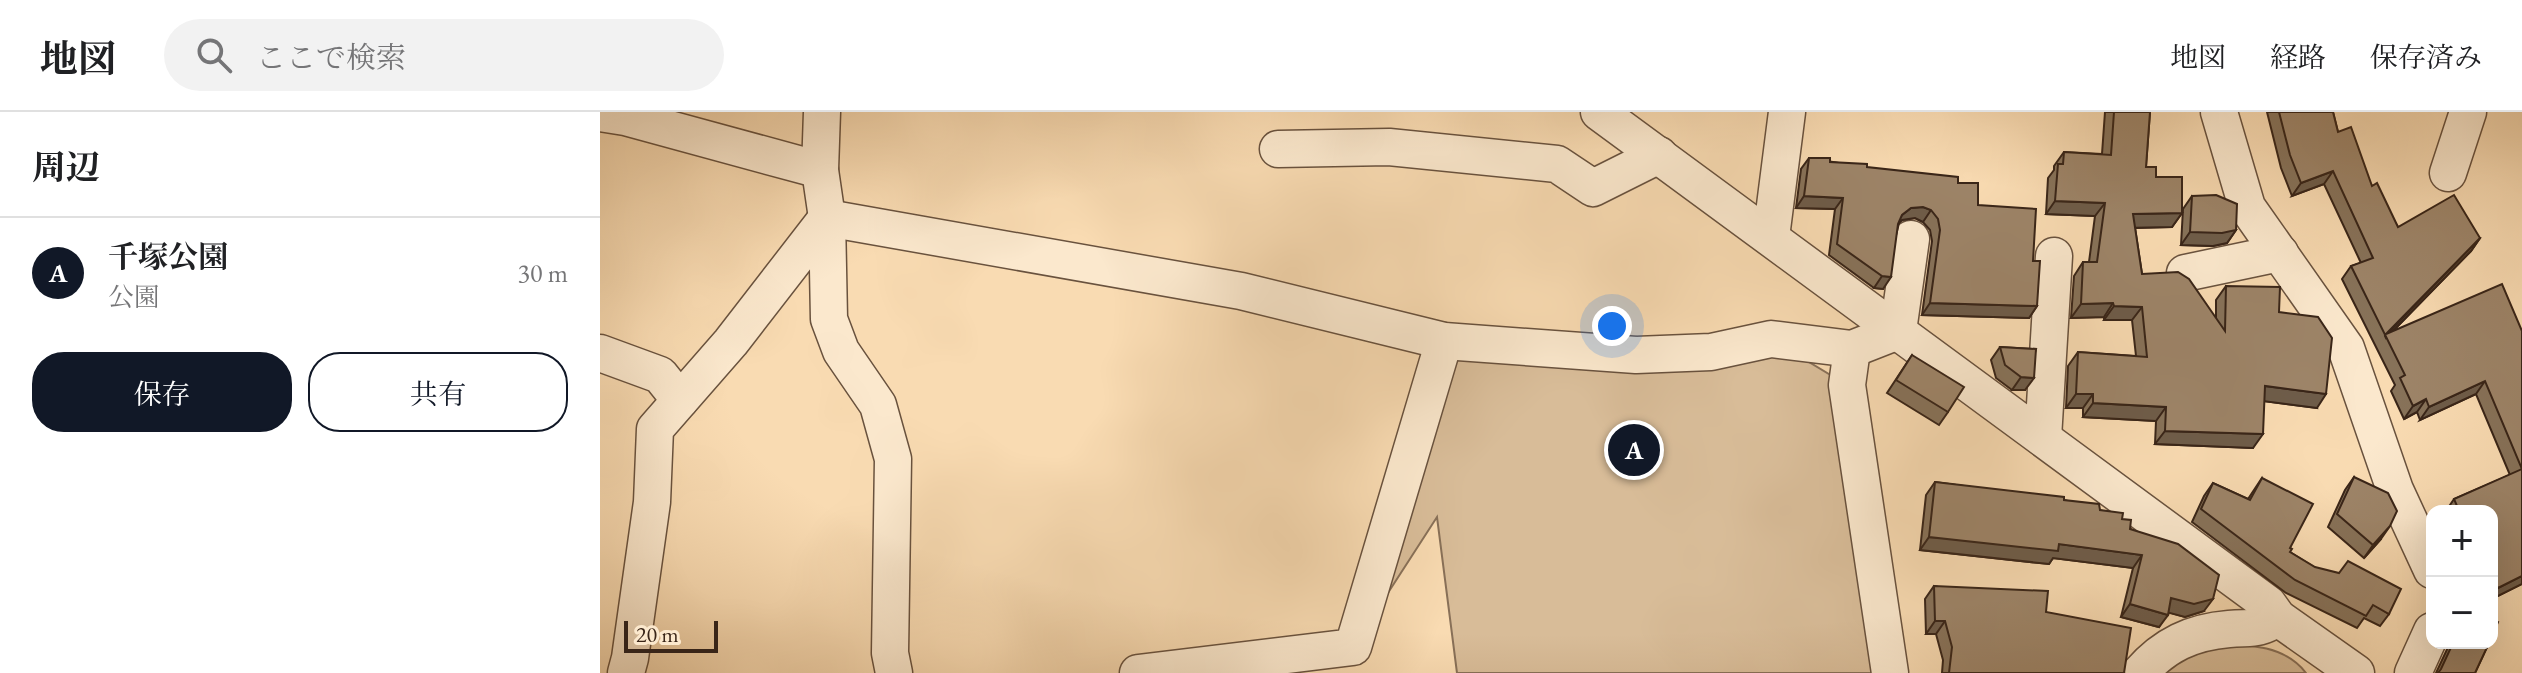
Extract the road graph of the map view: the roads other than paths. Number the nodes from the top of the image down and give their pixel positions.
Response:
1 (822, 112) edge
2 (1599, 112) edge
3 (1787, 112) edge
4 (2219, 112) edge
5 (2468, 112) edge
6 (600, 113) edge
7 (1278, 149) dead end
8 (1659, 155) junction
9 (820, 170) junction
10 (2448, 173) dead end
11 (827, 218) junction
12 (1771, 237) junction
13 (1911, 239) dead end
14 (2280, 253) junction
15 (2054, 256) dead end
16 (2185, 273) edge
17 (1898, 331) junction
18 (1444, 341) junction
19 (1852, 349) junction
20 (600, 353) edge
21 (680, 400) junction
22 (2043, 438) junction
23 (2426, 557) edge
24 (2278, 618) junction
25 (2426, 644) edge
26 (626, 673) edge
27 (894, 673) edge
28 (1138, 673) edge
29 (1890, 673) edge
30 (2140, 673) edge
31 (2356, 673) edge
32 (2413, 673) edge

1 - 9 street
2 - 8 street
3 - 12 street
4 - 14 street
5 - 10 street
6 - 9 street
7 - 8 street
8 - 12 street
9 - 11 street
11 - 18 street
11 - 21 street
11 - 27 street
12 - 17 street
13 - 17 street
14 - 16 street
14 - 23 street
15 - 22 street
17 - 19 street
17 - 22 street
18 - 19 street
18 - 28 street
19 - 29 street
20 - 21 street
21 - 26 street
22 - 24 street
24 - 30 street
24 - 31 street
25 - 32 street

